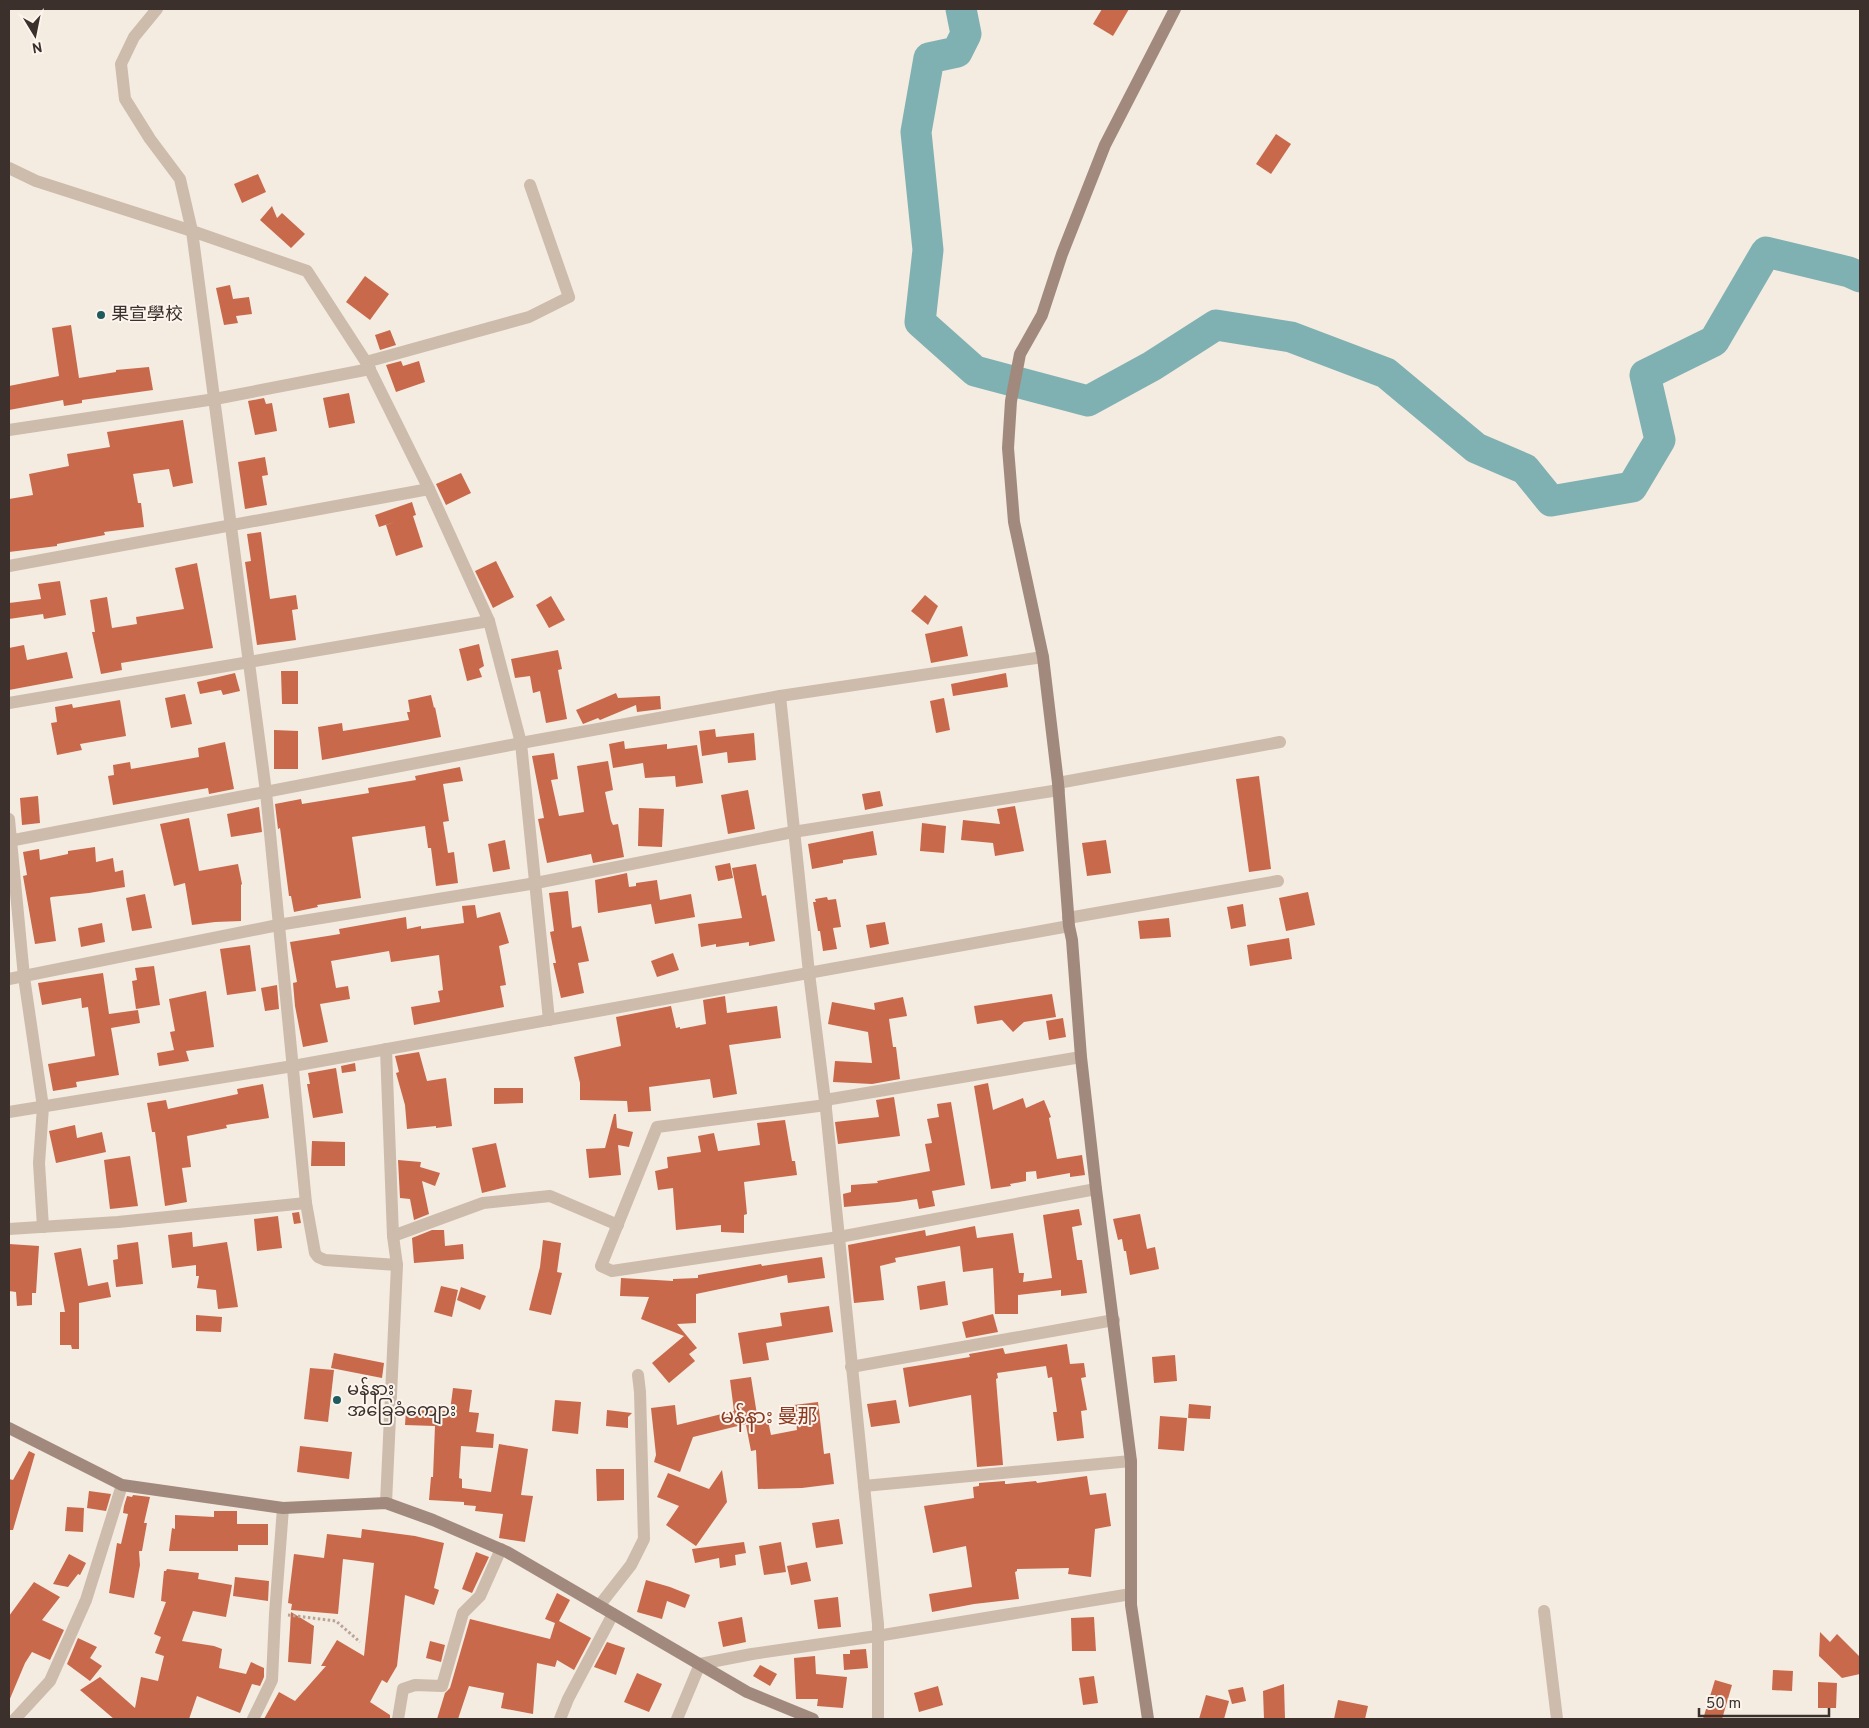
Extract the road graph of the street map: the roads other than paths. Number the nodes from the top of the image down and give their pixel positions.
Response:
1 (157, 9) edge
2 (1175, 9) edge
3 (9, 168) edge
4 (530, 185) dead end
5 (192, 231) junction
6 (368, 365) junction
7 (215, 399) junction
8 (9, 430) edge
9 (430, 489) junction
10 (231, 524) junction
11 (9, 566) edge
12 (489, 621) junction
13 (1043, 657) junction
14 (250, 663) junction
15 (780, 696) junction
16 (9, 703) edge
17 (1280, 742) dead end
18 (521, 743) junction
19 (1058, 786) junction
20 (266, 792) junction
21 (9, 819) edge
22 (793, 832) junction
23 (10, 841) edge
24 (1278, 881) dead end
25 (536, 883) junction
26 (1068, 922) junction
27 (278, 925) junction
28 (809, 973) junction
29 (24, 977) junction
30 (9, 979) edge
31 (549, 1020) junction
32 (386, 1049) junction
33 (1081, 1057) junction
34 (293, 1066) junction
35 (825, 1102) junction
36 (42, 1107) junction
37 (9, 1112) edge
38 (1096, 1189) junction
39 (306, 1203) junction
40 (618, 1225) junction
41 (43, 1227) junction
42 (9, 1229) edge
43 (393, 1236) junction
44 (839, 1237) junction
45 (397, 1265) junction
46 (1114, 1320) junction
47 (851, 1367) junction
48 (638, 1375) dead end
49 (9, 1428) edge
50 (1131, 1461) junction
51 (122, 1485) junction
52 (864, 1486) junction
53 (386, 1503) junction
54 (283, 1508) junction
55 (501, 1549) junction
56 (1131, 1594) junction
57 (599, 1606) junction
58 (1544, 1611) dead end
59 (613, 1614) junction
60 (877, 1636) junction
61 (700, 1664) junction
62 (15, 1719) edge
63 (253, 1719) edge
64 (398, 1719) edge
65 (560, 1719) edge
66 (677, 1719) edge
67 (813, 1719) edge
68 (878, 1719) edge
69 (1148, 1719) edge
70 (1557, 1719) edge

1 - 5 street
2 - 13 street
3 - 5 street
4 - 6 street
5 - 6 street
5 - 7 street
6 - 7 street
6 - 9 street
7 - 8 street
7 - 10 street
9 - 10 street
9 - 12 street
10 - 11 street
10 - 14 street
12 - 14 street
12 - 18 street
13 - 15 street
13 - 19 street
14 - 16 street
14 - 20 street
15 - 18 street
15 - 22 street
17 - 19 street
18 - 20 street
18 - 25 street
19 - 22 street
19 - 26 street
20 - 23 street
20 - 27 street
21 - 23 street
22 - 25 street
22 - 28 street
23 - 29 street
24 - 26 street
25 - 27 street
25 - 31 street
26 - 28 street
26 - 33 street
27 - 29 street
27 - 34 street
28 - 31 street
28 - 35 street
29 - 30 street
29 - 36 street
31 - 32 street
32 - 34 street
32 - 43 street
33 - 35 street
33 - 38 street
34 - 36 street
34 - 39 street
35 - 40 street
35 - 44 street
36 - 37 street
36 - 41 street
38 - 44 street
38 - 46 street
39 - 41 street
39 - 45 street
40 - 43 street
40 - 44 street
41 - 42 street
43 - 45 street
44 - 47 street
45 - 53 street
46 - 47 street
46 - 50 street
47 - 52 street
48 - 57 street
49 - 51 street
50 - 52 street
50 - 56 street
51 - 54 street
51 - 62 street
52 - 60 street
53 - 54 street
53 - 55 street
54 - 63 street
55 - 57 street
55 - 64 street
56 - 60 street
56 - 69 street
57 - 59 street
58 - 70 street
59 - 61 street
59 - 65 street
60 - 61 street
60 - 68 street
61 - 66 street
61 - 67 street

